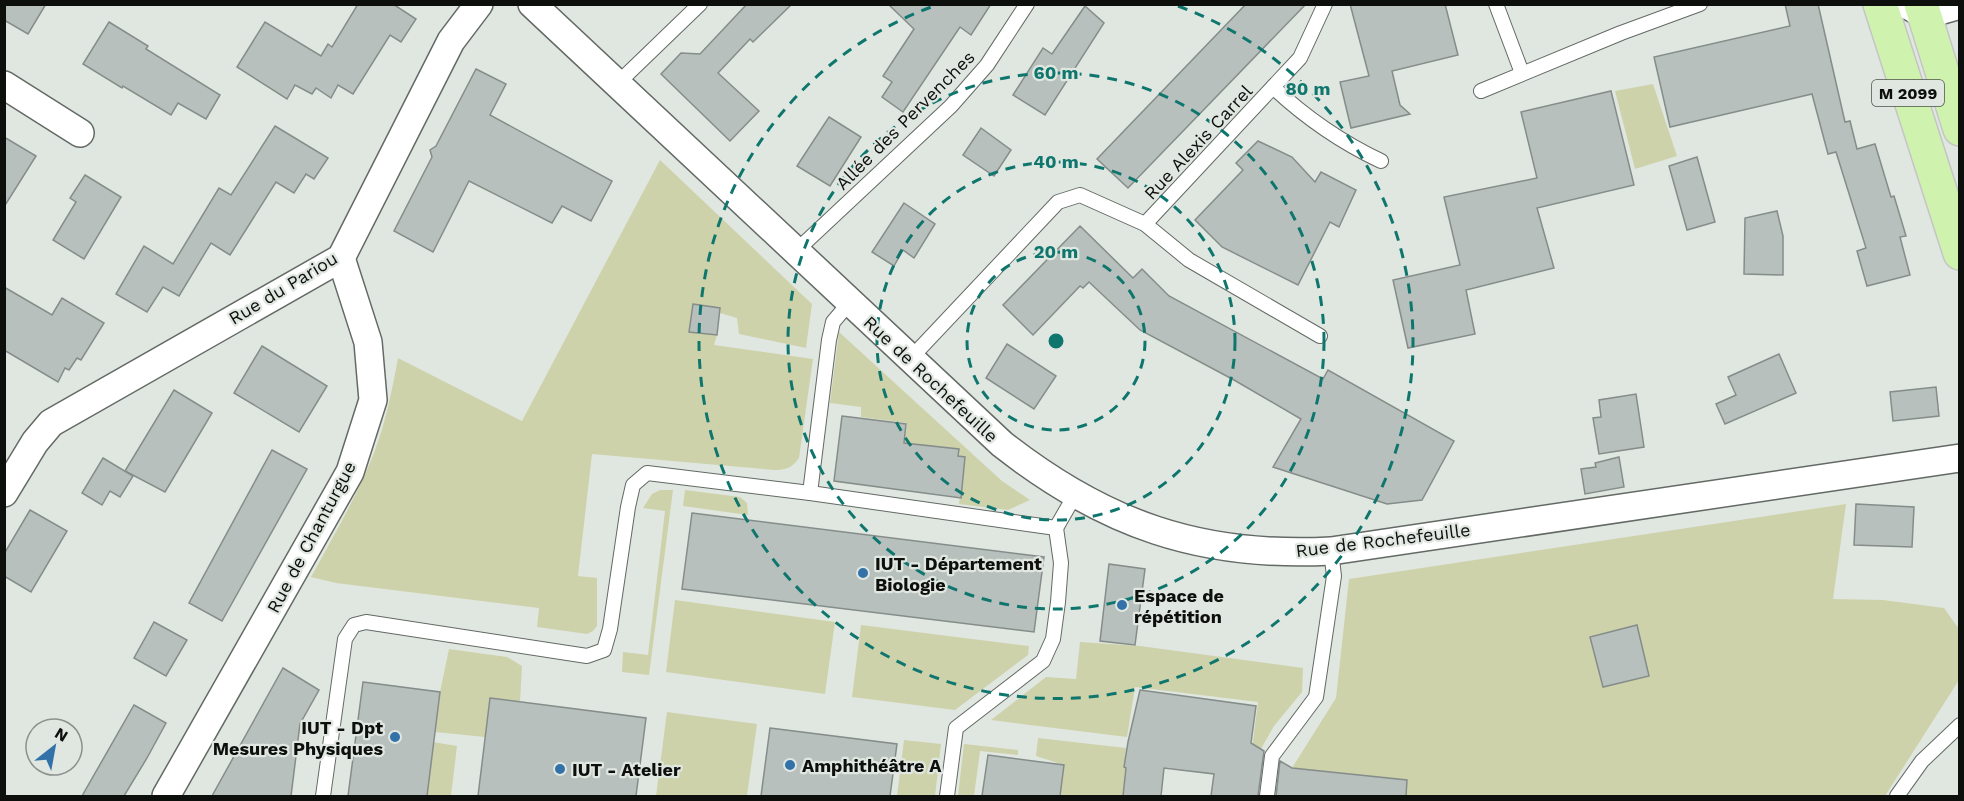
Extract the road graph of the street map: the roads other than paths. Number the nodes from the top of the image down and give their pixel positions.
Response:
1 (479, 4) edge
2 (532, 4) edge
3 (700, 4) edge
4 (1027, 4) edge
5 (1325, 4) edge
6 (1496, 4) edge
7 (1700, 4) edge
8 (1880, 4) edge
9 (1959, 5) edge
10 (1917, 8) edge
11 (1522, 73) junction
12 (617, 84) junction
13 (4, 85) edge
14 (1274, 87) junction
15 (1481, 91) dead end
16 (1959, 129) edge
17 (80, 133) dead end
18 (1381, 161) dead end
19 (1145, 224) junction
20 (796, 251) junction
21 (1959, 253) edge
22 (341, 258) junction
23 (850, 302) junction
24 (1320, 336) dead end
25 (910, 359) junction
26 (1959, 458) edge
27 (810, 493) junction
28 (4, 494) edge
29 (1075, 495) junction
30 (1056, 528) junction
31 (1331, 550) junction
32 (1959, 725) edge
33 (166, 796) edge
34 (323, 796) edge
35 (947, 796) edge
36 (1267, 796) edge
37 (1897, 796) edge

1 - 22 street, Rue du Pariou
2 - 12 street, Rue de Rochefeuille
3 - 12 lane
4 - 20 lane, Allée des Pervenches
5 - 14 lane, Rue Alexis Carrel
6 - 11 lane
7 - 11 lane
8 - 21 main road, M 2099
9 - 10 street
10 - 16 main road, M 2099
11 - 15 lane
12 - 20 street, Rue de Rochefeuille
13 - 17 street
14 - 18 lane
14 - 19 lane, Rue Alexis Carrel
19 - 24 lane
19 - 25 lane, Rue Alexis Carrel
20 - 23 street, Rue de Rochefeuille
22 - 28 street, Rue du Pariou
22 - 33 street, Rue de Chanturgue
23 - 25 street, Rue de Rochefeuille
23 - 27 lane
25 - 29 street, Rue de Rochefeuille
26 - 31 street, Rue de Rochefeuille
27 - 30 lane
27 - 34 lane
29 - 30 lane
29 - 31 street, Rue de Rochefeuille
30 - 35 lane
31 - 36 lane
32 - 37 lane

